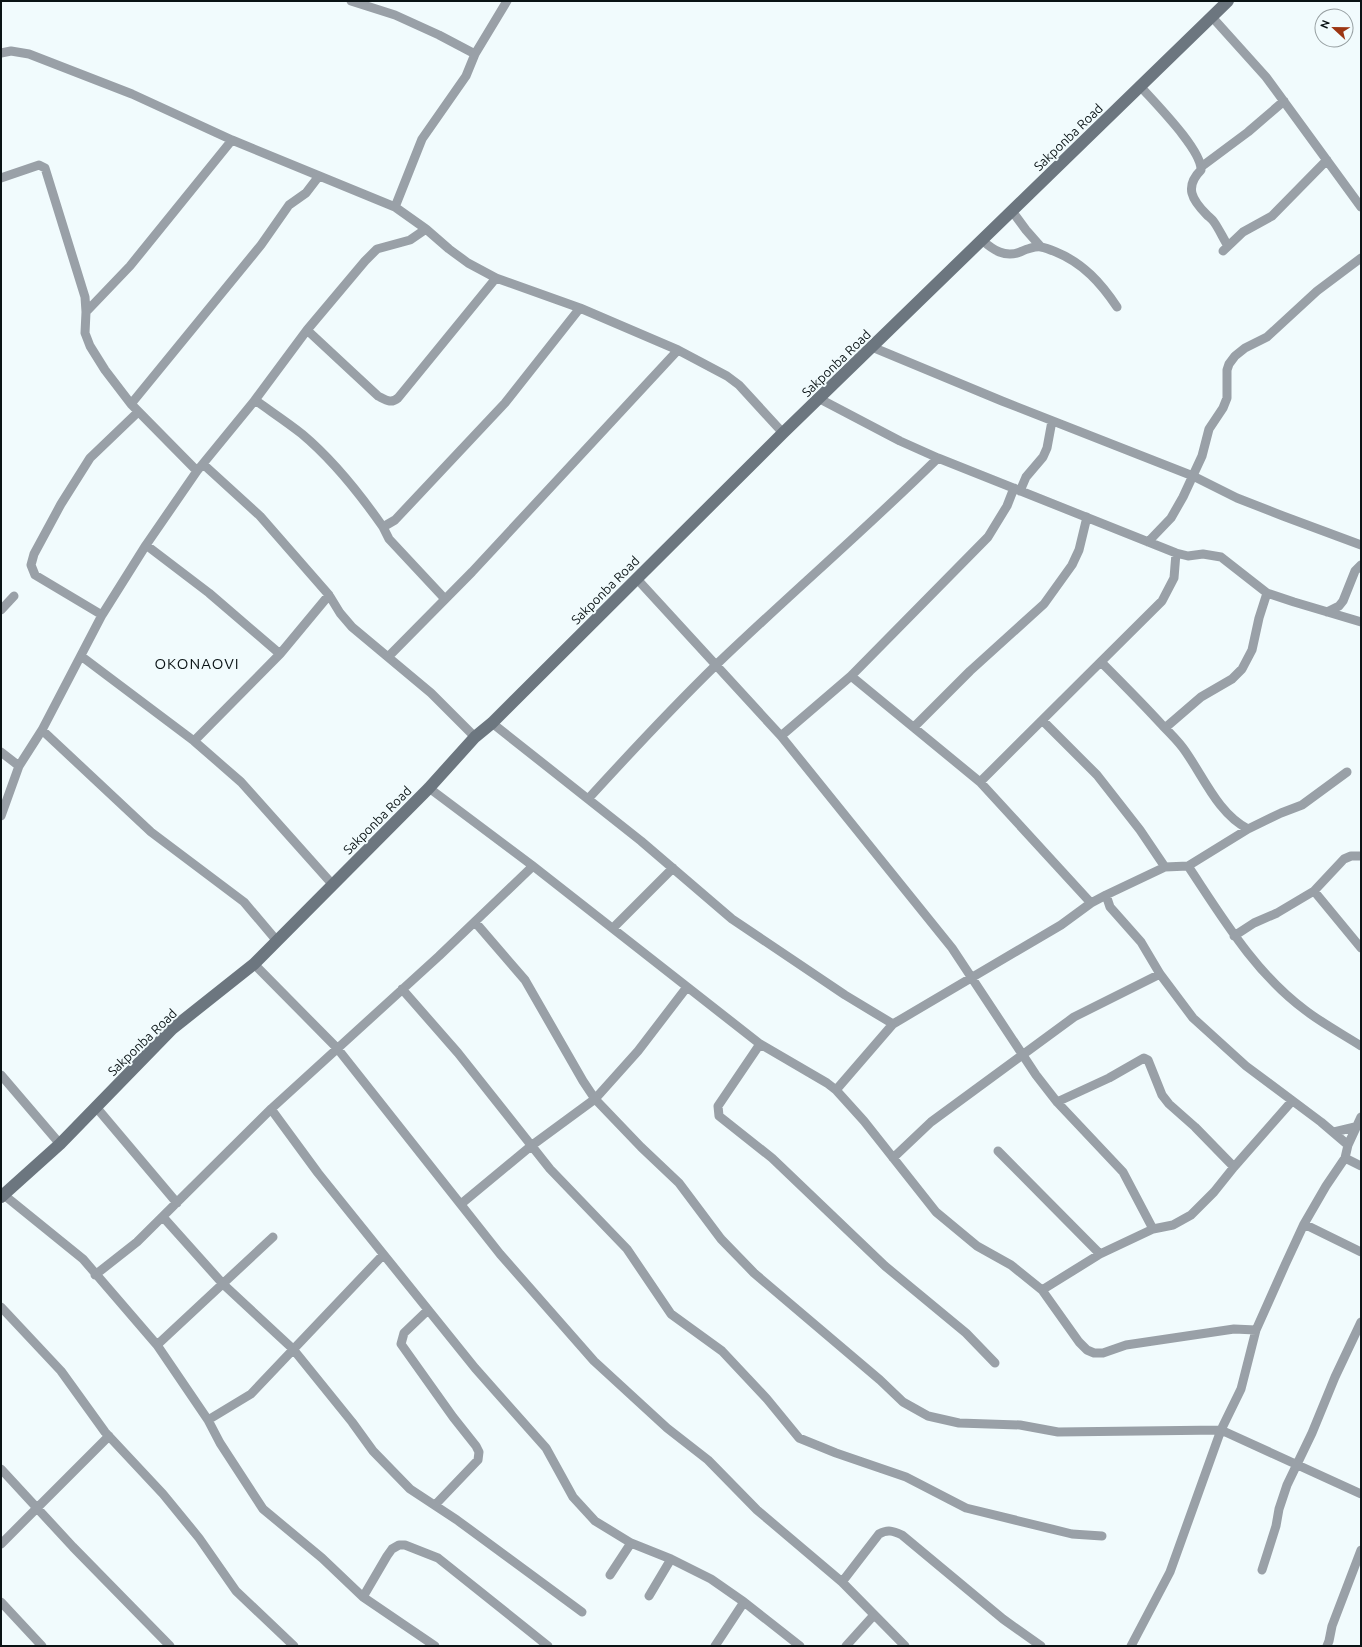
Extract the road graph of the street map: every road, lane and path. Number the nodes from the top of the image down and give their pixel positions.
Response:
1 (351, 1) edge
2 (507, 1) edge
3 (1228, 1) edge
4 (1212, 17) junction
5 (1, 53) edge
6 (475, 54) junction
7 (1140, 86) junction
8 (1284, 101) junction
9 (232, 140) junction
10 (1327, 160) junction
11 (1201, 167) junction
12 (319, 176) junction
13 (1, 178) edge
14 (395, 207) junction
15 (1361, 207) edge
16 (1012, 211) junction
17 (426, 229) junction
18 (982, 240) junction
19 (1041, 247) junction
20 (1361, 258) edge
21 (496, 278) junction
22 (1117, 307) dead end
23 (580, 308) junction
24 (86, 312) junction
25 (307, 330) junction
26 (872, 347) junction
27 (678, 350) junction
28 (820, 399) junction
29 (255, 400) junction
30 (131, 404) junction
31 (138, 412) junction
32 (1052, 421) junction
33 (783, 433) junction
34 (938, 458) junction
35 (200, 467) junction
36 (1193, 476) junction
37 (1017, 489) junction
38 (1088, 518) junction
39 (382, 527) junction
40 (1148, 542) junction
41 (146, 545) junction
42 (1361, 545) edge
43 (1176, 553) junction
44 (1361, 565) edge
45 (638, 578) junction
46 (1267, 593) junction
47 (329, 595) junction
48 (14, 596) dead end
49 (445, 599) junction
50 (1, 610) edge
51 (1327, 612) junction
52 (102, 615) junction
53 (1361, 622) edge
54 (280, 654) junction
55 (81, 656) junction
56 (388, 657) junction
57 (1101, 662) junction
58 (716, 665) junction
59 (851, 676) junction
60 (1043, 721) junction
61 (492, 722) junction
62 (914, 726) junction
63 (1165, 728) junction
64 (42, 730) junction
65 (781, 736) junction
66 (475, 737) junction
67 (194, 741) junction
68 (1, 752) edge
69 (19, 766) junction
70 (1347, 772) dead end
71 (980, 782) junction
72 (429, 788) junction
73 (588, 799) junction
74 (1, 816) edge
75 (1248, 828) junction
76 (1361, 856) edge
77 (533, 866) junction
78 (1188, 866) junction
79 (1165, 867) junction
80 (673, 868) junction
81 (333, 885) junction
82 (1314, 891) junction
83 (1106, 895) junction
84 (1091, 903) junction
85 (475, 922) junction
86 (613, 928) junction
87 (1234, 936) junction
88 (277, 941) junction
89 (1361, 948) edge
90 (254, 964) junction
91 (1160, 974) junction
92 (972, 978) junction
93 (687, 987) junction
94 (402, 990) junction
95 (893, 1024) junction
96 (760, 1044) junction
97 (1361, 1046) edge
98 (337, 1048) junction
99 (1022, 1054) junction
100 (1, 1075) edge
101 (836, 1090) junction
102 (595, 1098) junction
103 (1292, 1101) junction
104 (1057, 1102) junction
105 (96, 1107) junction
106 (271, 1109) junction
107 (1361, 1117) edge
108 (1356, 1127) junction
109 (1334, 1132) junction
110 (60, 1144) junction
111 (1348, 1145) junction
112 (531, 1146) junction
113 (998, 1151) dead end
114 (893, 1158) junction
115 (1345, 1158) junction
116 (1361, 1166) edge
117 (1234, 1167) junction
118 (2, 1196) edge
119 (177, 1203) junction
120 (461, 1204) junction
121 (163, 1217) junction
122 (1304, 1224) junction
123 (1153, 1229) junction
124 (273, 1237) dead end
125 (1361, 1252) edge
126 (383, 1254) junction
127 (1100, 1254) junction
128 (95, 1274) junction
129 (223, 1284) junction
130 (1042, 1290) junction
131 (1, 1307) edge
132 (428, 1310) junction
133 (1361, 1322) edge
134 (1256, 1330) junction
135 (157, 1345) junction
136 (293, 1349) junction
137 (995, 1363) dead end
138 (208, 1420) junction
139 (1221, 1430) junction
140 (109, 1436) junction
141 (1297, 1465) junction
142 (1, 1469) edge
143 (1361, 1494) edge
144 (435, 1506) junction
145 (38, 1509) junction
146 (1102, 1536) dead end
147 (631, 1543) junction
148 (1, 1544) edge
149 (1361, 1550) edge
150 (671, 1560) junction
151 (1262, 1570) dead end
152 (610, 1575) dead end
153 (842, 1582) junction
154 (649, 1596) dead end
155 (363, 1597) junction
156 (1, 1602) edge
157 (744, 1602) junction
158 (582, 1612) dead end
159 (874, 1615) junction
160 (42, 1646) edge
161 (170, 1646) edge
162 (294, 1646) edge
163 (435, 1646) edge
164 (548, 1646) edge
165 (715, 1646) edge
166 (800, 1646) edge
167 (846, 1646) edge
168 (905, 1646) edge
169 (1041, 1646) edge
170 (1132, 1646) edge
171 (1327, 1646) edge

1 - 6 street
2 - 6 street
3 - 4 main road, Sakponba Road
4 - 7 main road, Sakponba Road
4 - 8 street
5 - 9 street
6 - 14 street
7 - 11 street
7 - 16 main road, Sakponba Road
8 - 10 street
8 - 11 street
9 - 12 street
9 - 24 street
10 - 11 street
10 - 15 street
12 - 14 street
12 - 30 street
13 - 24 street
14 - 17 street
16 - 18 main road, Sakponba Road
16 - 19 street
17 - 21 street
17 - 25 street
18 - 19 street
18 - 26 main road, Sakponba Road
19 - 22 street
20 - 36 street
21 - 23 street
21 - 25 street
23 - 27 street
23 - 39 street
24 - 30 street
25 - 29 street
26 - 28 main road, Sakponba Road
26 - 32 street
27 - 33 street
27 - 49 street
28 - 33 main road, Sakponba Road
28 - 34 street
29 - 35 street
29 - 39 street
30 - 31 street
31 - 35 street
31 - 52 street
32 - 36 street
32 - 37 street
33 - 45 main road, Sakponba Road
34 - 37 street
34 - 58 street
35 - 41 street
35 - 47 street
36 - 40 street
36 - 42 street
37 - 38 street
37 - 59 street
38 - 40 street
38 - 62 street
39 - 49 street
40 - 43 street
41 - 52 street
41 - 54 street
43 - 46 street
43 - 57 street
44 - 51 street
45 - 58 street
45 - 61 main road, Sakponba Road
46 - 51 street
46 - 63 street
47 - 54 street
47 - 56 street
48 - 50 street
49 - 56 street
51 - 53 street
52 - 55 street
54 - 67 street
55 - 64 street
55 - 67 street
56 - 66 street
57 - 60 street
57 - 63 street
58 - 65 street
58 - 73 street
59 - 62 street
59 - 65 street
60 - 71 street
60 - 79 street
61 - 66 main road, Sakponba Road
61 - 73 street
62 - 71 street
63 - 75 street
64 - 69 street
64 - 88 street
65 - 92 street
66 - 72 main road, Sakponba Road
67 - 81 street
68 - 69 street
69 - 74 street
70 - 75 street
71 - 84 street
72 - 77 street
72 - 81 main road, Sakponba Road
73 - 80 street
75 - 78 street
76 - 82 street
77 - 85 street
77 - 86 street
78 - 79 street
78 - 87 street
79 - 83 street
80 - 86 street
80 - 95 street
81 - 88 main road, Sakponba Road
82 - 87 street
82 - 89 street
83 - 84 street
83 - 91 street
84 - 92 street
85 - 94 street
85 - 102 street
86 - 93 street
87 - 97 street
88 - 90 main road, Sakponba Road
90 - 98 street
90 - 105 main road, Sakponba Road
91 - 99 street
91 - 103 street
92 - 95 street
92 - 99 street
93 - 96 street
93 - 102 street
94 - 98 street
94 - 112 street
95 - 101 street
96 - 101 street
96 - 137 street
98 - 106 street
98 - 120 street
99 - 104 street
99 - 114 street
100 - 110 street
101 - 114 street
102 - 112 street
102 - 139 street
103 - 109 street
103 - 117 street
104 - 117 street
104 - 123 street
105 - 110 main road, Sakponba Road
105 - 119 street
106 - 119 street
106 - 126 street
107 - 108 street
108 - 109 street
108 - 111 street
109 - 111 street
110 - 118 main road, Sakponba Road
111 - 115 street
112 - 120 street
112 - 146 street
113 - 127 street
114 - 130 street
115 - 116 street
115 - 122 street
117 - 123 street
118 - 128 street
119 - 121 street
120 - 153 street
121 - 128 street
121 - 129 street
122 - 125 street
122 - 134 street
123 - 127 street
124 - 129 street
126 - 132 street
126 - 136 street
127 - 130 street
128 - 135 street
129 - 135 street
129 - 136 street
130 - 134 street
131 - 140 street
132 - 144 street
132 - 147 street
133 - 141 street
134 - 139 street
135 - 138 street
136 - 138 street
136 - 144 street
138 - 155 street
139 - 141 street
139 - 170 street
140 - 145 street
140 - 162 street
141 - 143 street
141 - 151 street
142 - 145 street
144 - 158 street
145 - 148 street
145 - 161 street
147 - 150 street
147 - 152 street
149 - 171 street
150 - 154 street
150 - 157 street
153 - 159 street
153 - 169 street
155 - 163 street
155 - 164 street
156 - 160 street
157 - 165 street
157 - 166 street
159 - 167 street
159 - 168 street

